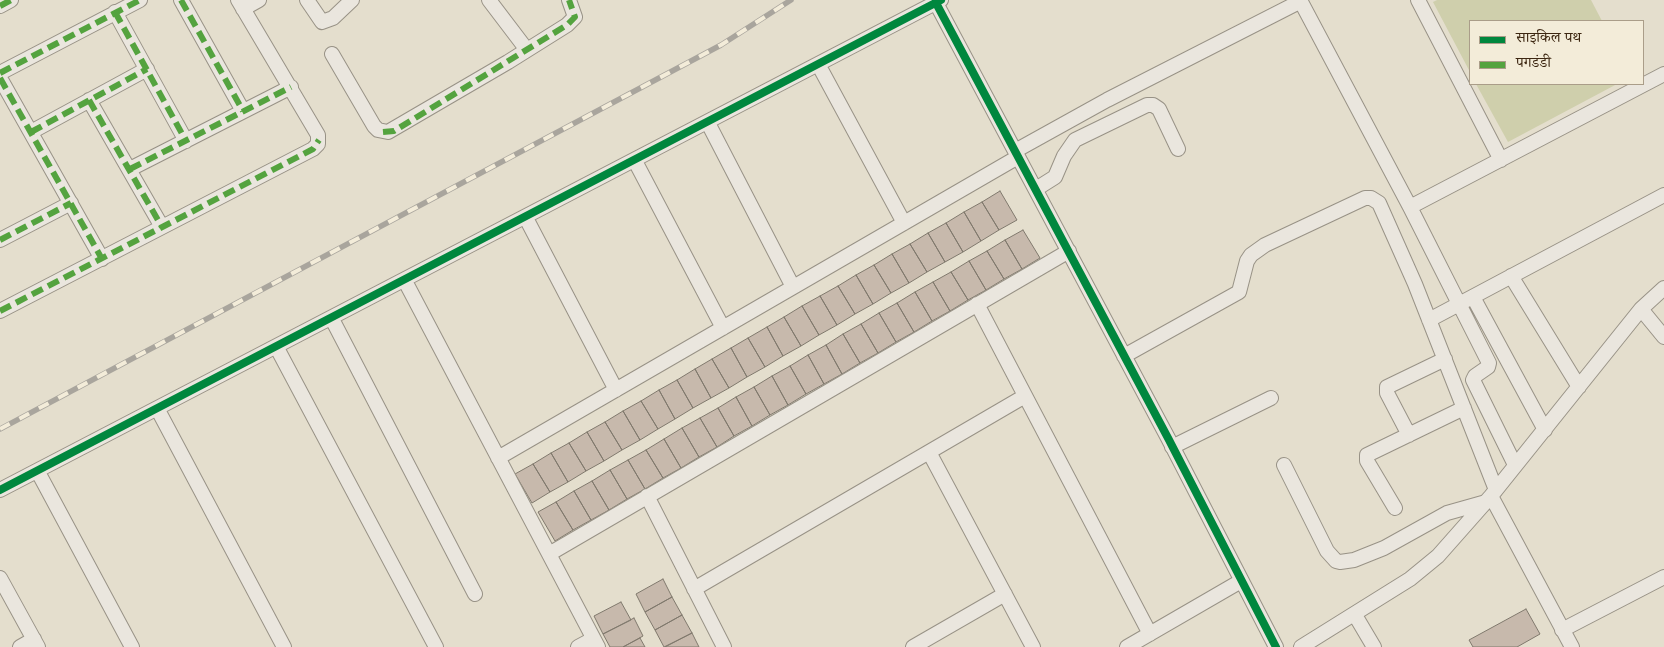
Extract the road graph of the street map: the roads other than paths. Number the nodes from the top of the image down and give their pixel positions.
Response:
1 (11, 0) edge
2 (140, 0) edge
3 (180, 0) edge
4 (259, 0) edge
5 (308, 0) edge
6 (352, 0) edge
7 (490, 0) edge
8 (569, 0) edge
9 (1418, 0) edge
10 (938, 1) edge
11 (1300, 1) edge
12 (240, 4) edge
13 (0, 6) edge
14 (115, 12) junction
15 (527, 50) junction
16 (332, 54) dead end
17 (818, 64) junction
18 (147, 69) junction
19 (0, 73) edge
20 (1664, 74) edge
21 (0, 78) edge
22 (1643, 85) edge
23 (1644, 85) edge
24 (291, 87) junction
25 (89, 100) junction
26 (243, 111) junction
27 (708, 122) junction
28 (31, 132) junction
29 (186, 141) junction
30 (1178, 149) dead end
31 (1017, 154) junction
32 (1501, 160) junction
33 (635, 161) junction
34 (130, 168) junction
35 (1036, 189) junction
36 (1664, 195) edge
37 (71, 203) junction
38 (1410, 207) junction
39 (526, 218) junction
40 (904, 223) junction
41 (162, 227) junction
42 (0, 240) edge
43 (1068, 251) junction
44 (102, 259) junction
45 (1511, 276) junction
46 (405, 281) junction
47 (793, 287) junction
48 (1664, 288) edge
49 (1473, 297) junction
50 (977, 304) junction
51 (1460, 304) junction
52 (1641, 309) junction
53 (0, 311) edge
54 (332, 319) junction
55 (1429, 320) junction
56 (723, 328) junction
57 (1664, 337) edge
58 (277, 348) junction
59 (1124, 356) junction
60 (1444, 359) junction
61 (1579, 387) junction
62 (616, 390) junction
63 (1025, 396) junction
64 (1271, 398) dead end
65 (1464, 408) junction
66 (158, 410) junction
67 (1545, 430) junction
68 (1408, 435) junction
69 (1172, 447) junction
70 (929, 452) junction
71 (498, 458) junction
72 (1284, 465) dead end
73 (1515, 465) junction
74 (38, 472) junction
75 (0, 490) edge
76 (647, 496) junction
77 (1491, 496) junction
78 (1395, 508) dead end
79 (548, 554) junction
80 (0, 578) edge
81 (1664, 578) edge
82 (1242, 581) junction
83 (694, 588) junction
84 (475, 594) dead end
85 (1005, 594) junction
86 (1355, 615) junction
87 (1562, 630) junction
88 (1150, 634) junction
89 (36, 643) edge
90 (595, 643) edge
91 (20, 647) edge
92 (132, 647) edge
93 (284, 647) edge
94 (436, 647) edge
95 (578, 647) edge
96 (724, 647) edge
97 (912, 647) edge
98 (1034, 647) edge
99 (1127, 647) edge
100 (1276, 647) edge
101 (1301, 647) edge
102 (1374, 647) edge
103 (1572, 647) edge

1 - 13 street
2 - 14 street
3 - 26 street
4 - 12 street
5 - 6 street
7 - 15 street
8 - 15 street
9 - 32 street
10 - 17 street
10 - 31 street
11 - 31 street
11 - 38 street
12 - 24 street
14 - 18 street
14 - 19 street
15 - 16 street
17 - 27 street
17 - 40 street
18 - 25 street
18 - 29 street
20 - 23 street
21 - 28 street
22 - 32 street
24 - 26 street
24 - 41 street
25 - 28 street
25 - 34 street
26 - 29 street
27 - 33 street
27 - 47 street
28 - 37 street
29 - 34 street
30 - 35 street
31 - 35 street
31 - 40 street
32 - 38 street
33 - 39 street
33 - 56 street
34 - 41 street
35 - 43 street
36 - 45 street
37 - 42 street
37 - 44 street
38 - 51 street
39 - 46 street
39 - 62 street
40 - 47 street
41 - 44 street
43 - 50 street
43 - 59 street
44 - 53 street
45 - 49 street
45 - 61 street
46 - 54 street
46 - 71 street
47 - 56 street
48 - 52 street
49 - 51 street
49 - 67 street
50 - 63 street
50 - 76 street
51 - 55 street
51 - 73 street
52 - 57 street
52 - 61 street
54 - 58 street
54 - 84 street
55 - 59 street
55 - 60 street
56 - 62 street
58 - 66 street
58 - 94 street
59 - 69 street
60 - 65 street
60 - 68 street
61 - 67 street
62 - 71 street
63 - 70 street
63 - 88 street
64 - 69 street
65 - 68 street
65 - 77 street
66 - 74 street
66 - 93 street
67 - 73 street
68 - 78 street
69 - 82 street
70 - 83 street
70 - 85 street
71 - 79 street
72 - 77 street
73 - 77 street
74 - 75 street
74 - 92 street
76 - 79 street
76 - 83 street
77 - 86 street
77 - 87 street
79 - 90 street
80 - 89 street
81 - 87 street
82 - 88 street
82 - 100 street
83 - 96 street
85 - 97 street
85 - 98 street
86 - 101 street
86 - 102 street
87 - 103 street
88 - 99 street
89 - 91 street
90 - 95 street

